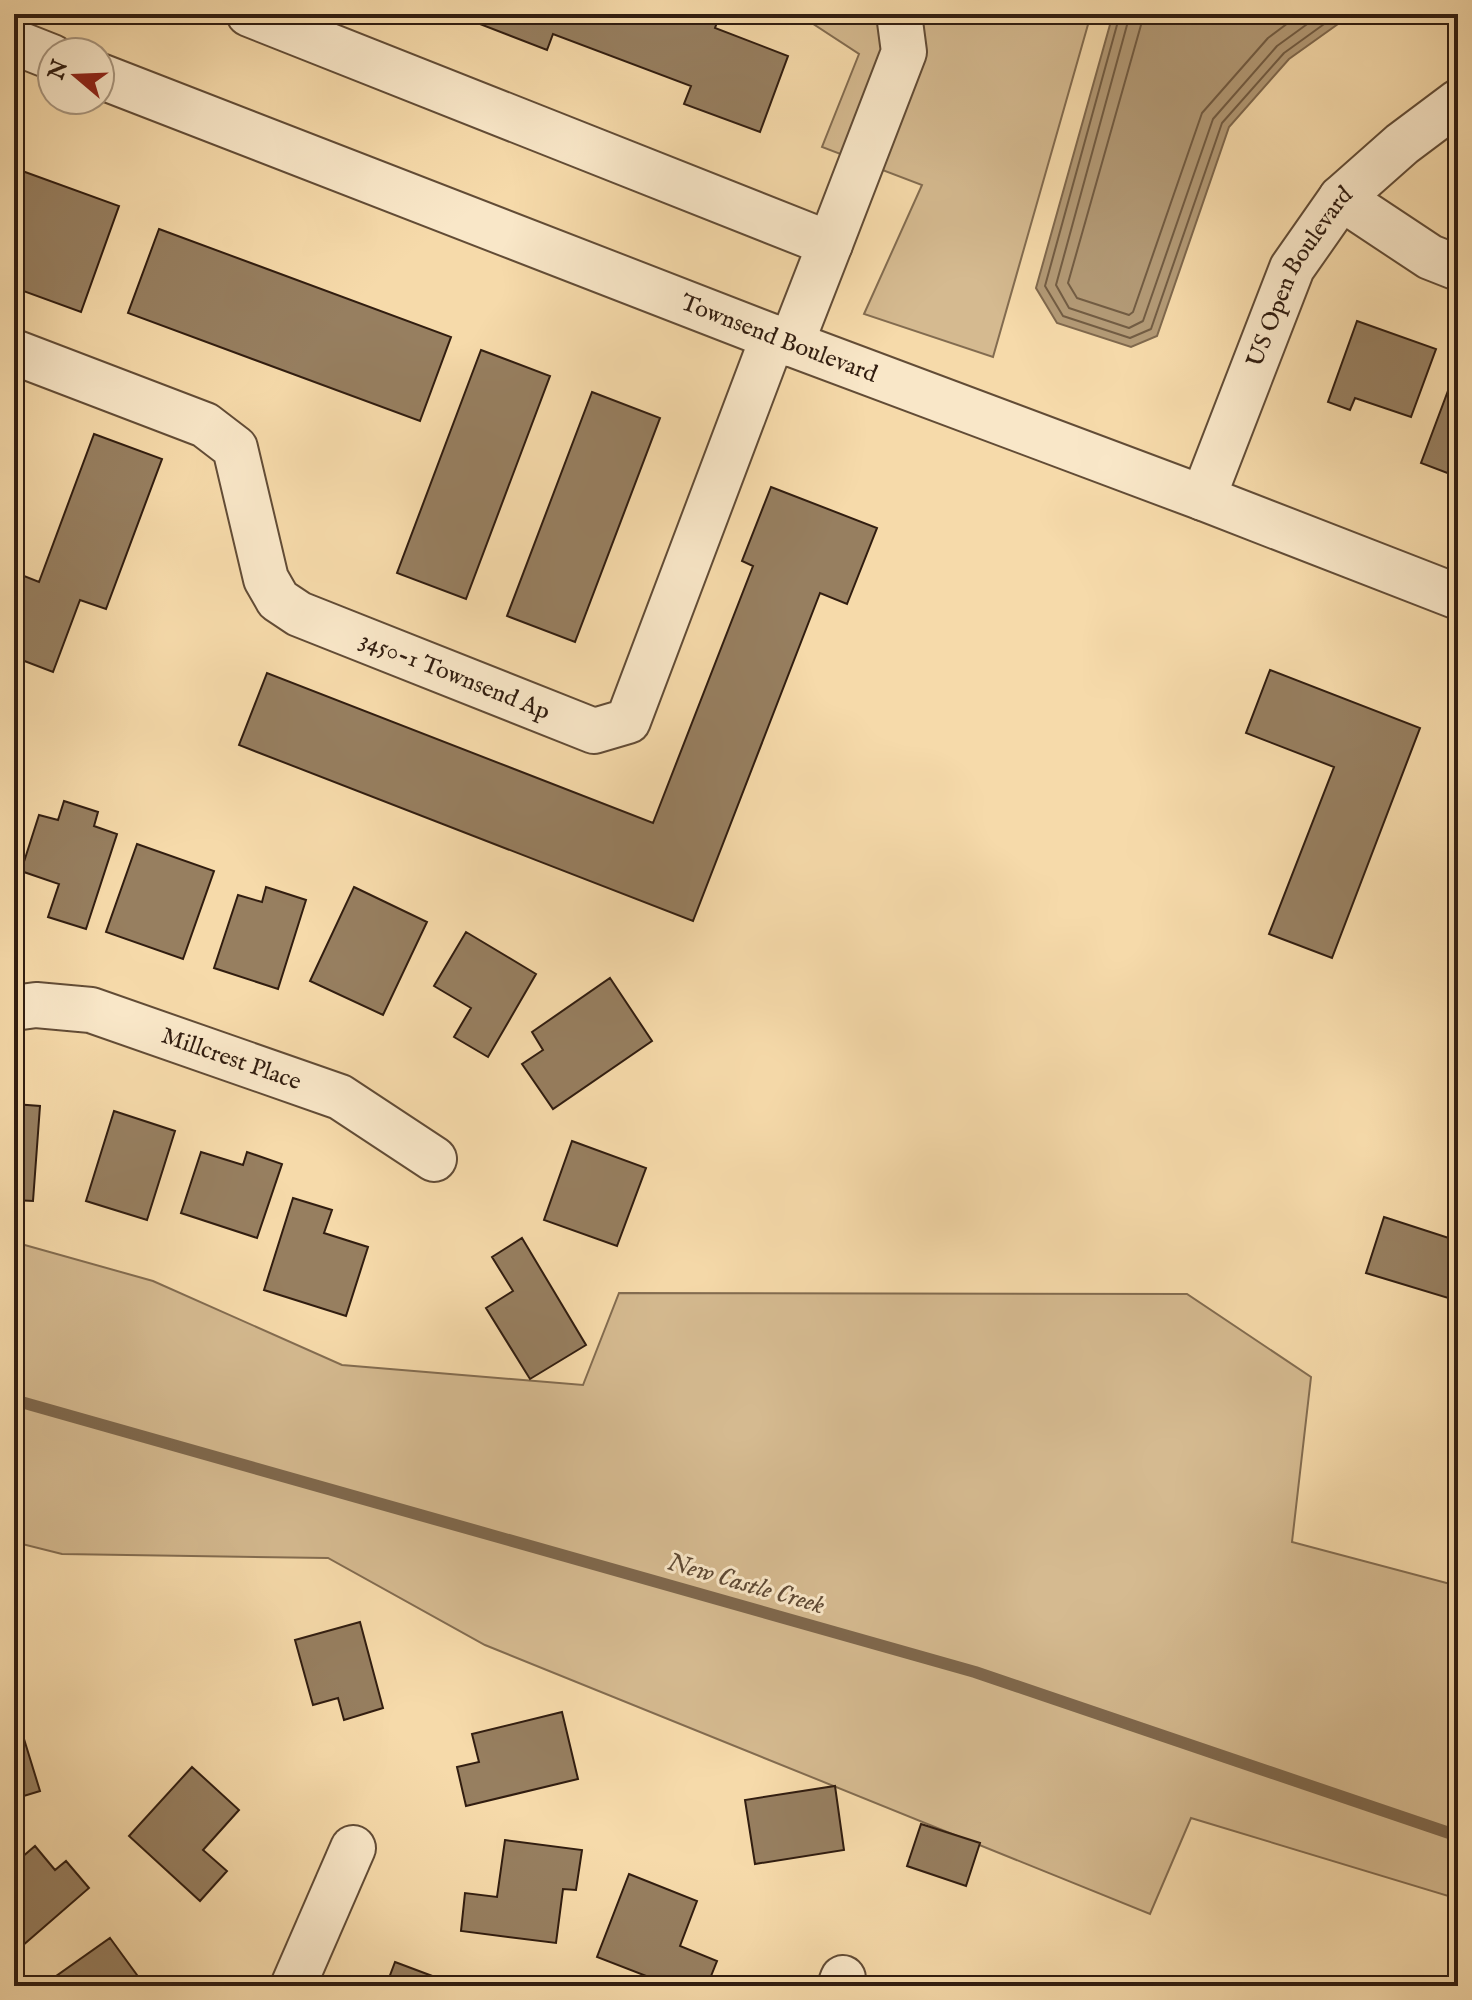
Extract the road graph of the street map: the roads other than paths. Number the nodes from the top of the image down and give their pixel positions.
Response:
1 (899, 14) edge
2 (272, 18) edge
3 (14, 42) edge
4 (36, 51) edge
5 (116, 82) edge
6 (1458, 102) edge
7 (1341, 198) junction
8 (830, 244) junction
9 (1458, 268) edge
10 (782, 340) junction
11 (14, 352) edge
12 (1203, 498) junction
13 (1458, 597) edge
14 (14, 1008) edge
15 (434, 1159) dead end
16 (353, 1848) dead end
17 (293, 1986) edge

1 - 8 street
2 - 8 street
3 - 4 street
5 - 10 street, Townsend Boulevard
6 - 7 street, US Open Boulevard
7 - 9 street
7 - 12 street, US Open Boulevard
8 - 10 street
10 - 11 street, 3450-1 Townsend Ap
10 - 12 street, Townsend Boulevard
12 - 13 street, Townsend Boulevard
14 - 15 street, Millcrest Place
16 - 17 street

